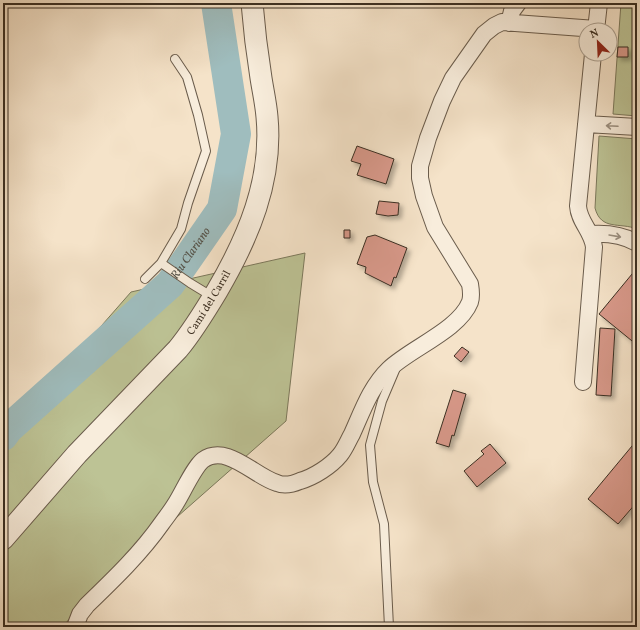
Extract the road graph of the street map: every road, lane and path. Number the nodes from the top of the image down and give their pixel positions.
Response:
1 (252, 3) edge
2 (518, 3) edge
3 (598, 3) edge
4 (597, 22) edge
5 (509, 23) junction
6 (578, 28) edge
7 (175, 60) dead end
8 (592, 62) edge
9 (586, 124) junction
10 (637, 127) edge
11 (591, 234) junction
12 (637, 244) edge
13 (164, 265) junction
14 (145, 279) dead end
15 (213, 297) junction
16 (400, 360) junction
17 (583, 382) dead end
18 (3, 539) edge
19 (75, 627) edge
20 (389, 627) edge

1 - 15 street, Camí del Carril
2 - 5 street
3 - 4 street
5 - 6 street
5 - 16 street
7 - 13 lane
8 - 9 street
10 -> 9 street
9 - 11 street
11 -> 12 street
11 - 17 street
13 - 14 lane
13 - 15 lane
15 - 18 street, Camí del Carril
16 - 19 street
16 - 20 lane

